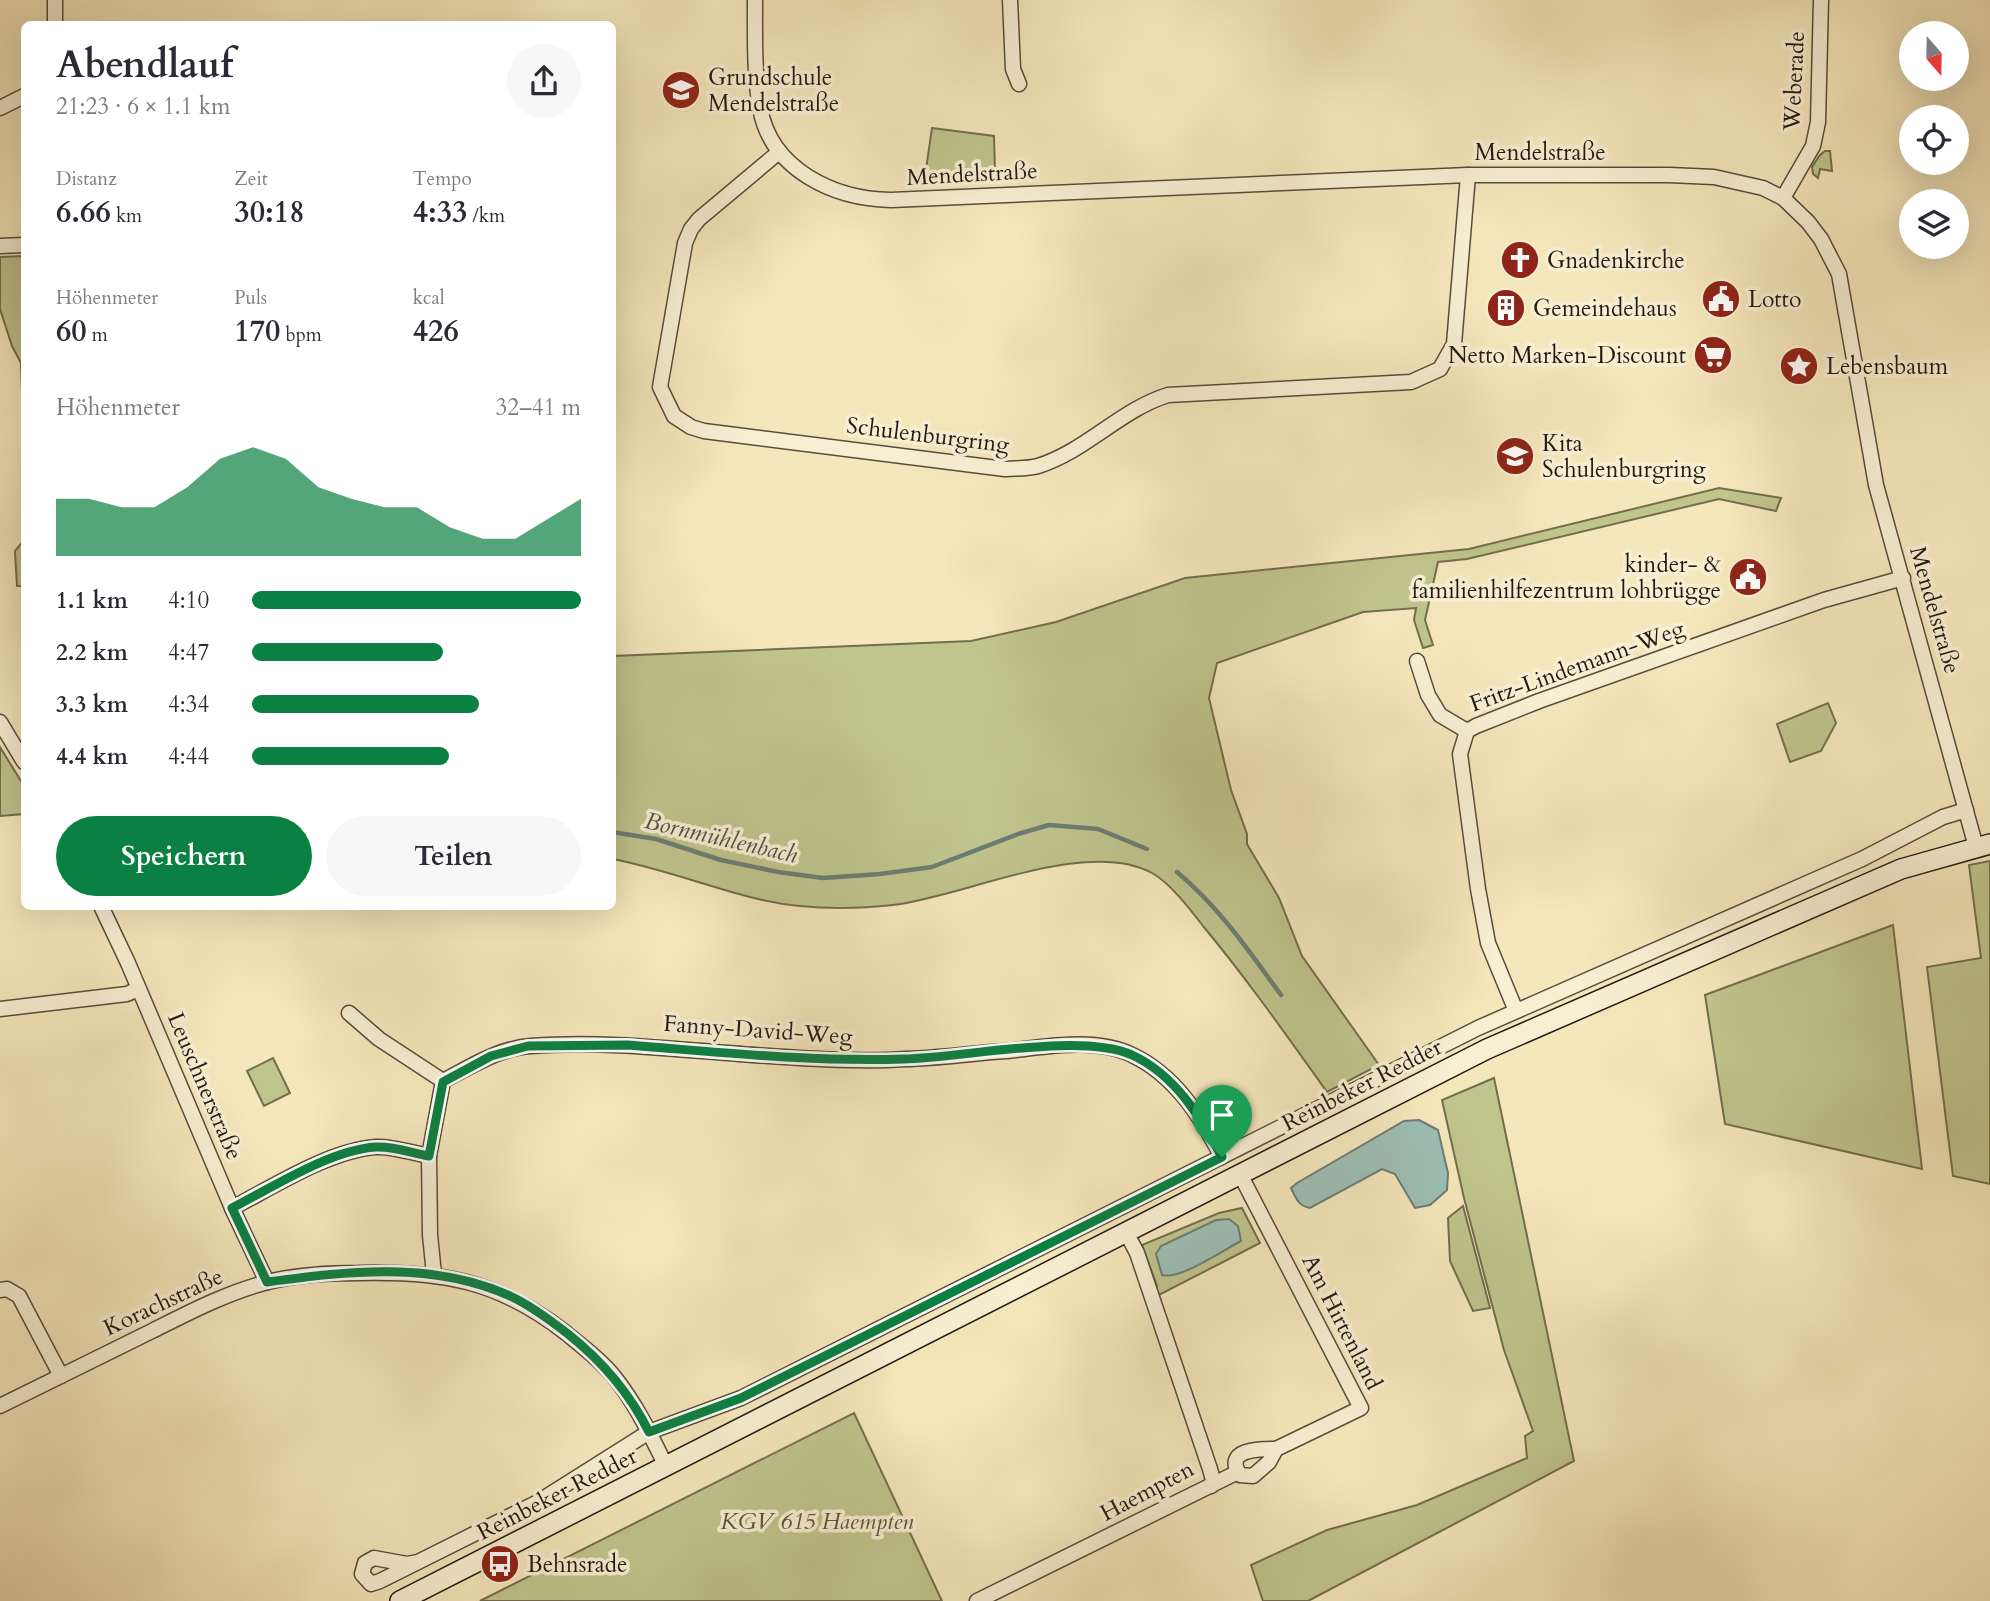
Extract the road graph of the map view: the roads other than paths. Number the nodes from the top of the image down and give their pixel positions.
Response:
1 (55, 0) edge
2 (754, 0) edge
3 (1010, 0) edge
4 (1821, 0) edge
5 (55, 21) edge
6 (1019, 84) dead end
7 (21, 98) edge
8 (0, 108) edge
9 (779, 152) junction
10 (1468, 175) junction
11 (1783, 198) junction
12 (21, 245) edge
13 (0, 246) edge
14 (1903, 578) junction
15 (1417, 661) dead end
16 (0, 722) edge
17 (1467, 732) junction
18 (21, 757) edge
19 (1966, 810) junction
20 (1983, 846) edge
21 (104, 910) edge
22 (138, 989) junction
23 (0, 1009) edge
24 (1516, 1011) junction
25 (349, 1013) dead end
26 (443, 1082) junction
27 (429, 1156) junction
28 (1222, 1157) junction
29 (1240, 1174) junction
30 (232, 1208) junction
31 (1126, 1232) junction
32 (434, 1274) junction
33 (267, 1282) junction
34 (0, 1290) edge
35 (61, 1376) junction
36 (0, 1406) edge
37 (649, 1432) junction
38 (1276, 1449) junction
39 (666, 1466) junction
40 (1238, 1472) junction
41 (1211, 1486) junction
42 (418, 1562) dead end
43 (400, 1601) edge
44 (977, 1601) edge

1 - 5 street
2 - 9 street, Mendelstraße
3 - 6 street
4 - 11 street, Weberade
7 - 8 street
9 - 10 street, Mendelstraße
9 - 10 street, Schulenburgring
10 - 11 street, Mendelstraße
11 - 14 street, Mendelstraße
12 - 13 street
14 - 17 street, Fritz-Lindemann-Weg
14 - 19 street, Mendelstraße
15 - 17 street, Fritz-Lindemann-Weg
16 - 18 street
17 - 24 street, Fritz-Lindemann-Weg
19 - 20 street, Mendelstraße
19 - 24 street, Reinbeker Redder
20 - 29 main road, Reinbeker Redder
21 - 22 street, Leuschnerstraße
22 - 23 street
22 - 30 street, Leuschnerstraße
24 - 28 street, Reinbeker Redder
25 - 26 street
26 - 27 street
26 - 28 street, Fanny-David-Weg
27 - 30 street
27 - 32 street
28 - 37 street, Reinbeker Redder
29 - 31 main road, Reinbeker Redder
29 - 38 street, Am Hirtenland
30 - 33 street, Leuschnerstraße
31 - 39 main road, Reinbeker Redder
31 - 41 street, Haempten
32 - 33 street, Korachstraße
32 - 37 street, Korachstraße
33 - 35 street, Korachstraße
34 - 35 street
35 - 36 street, Korachstraße
37 - 39 street, Korachstraße
37 - 42 street, Reinbeker Redder
38 - 40 street, Am Hirtenland
38 - 40 street, Am Hirtenland
39 - 43 main road, Reinbeker Redder
40 - 41 street, Am Hirtenland
41 - 44 street, Haempten

